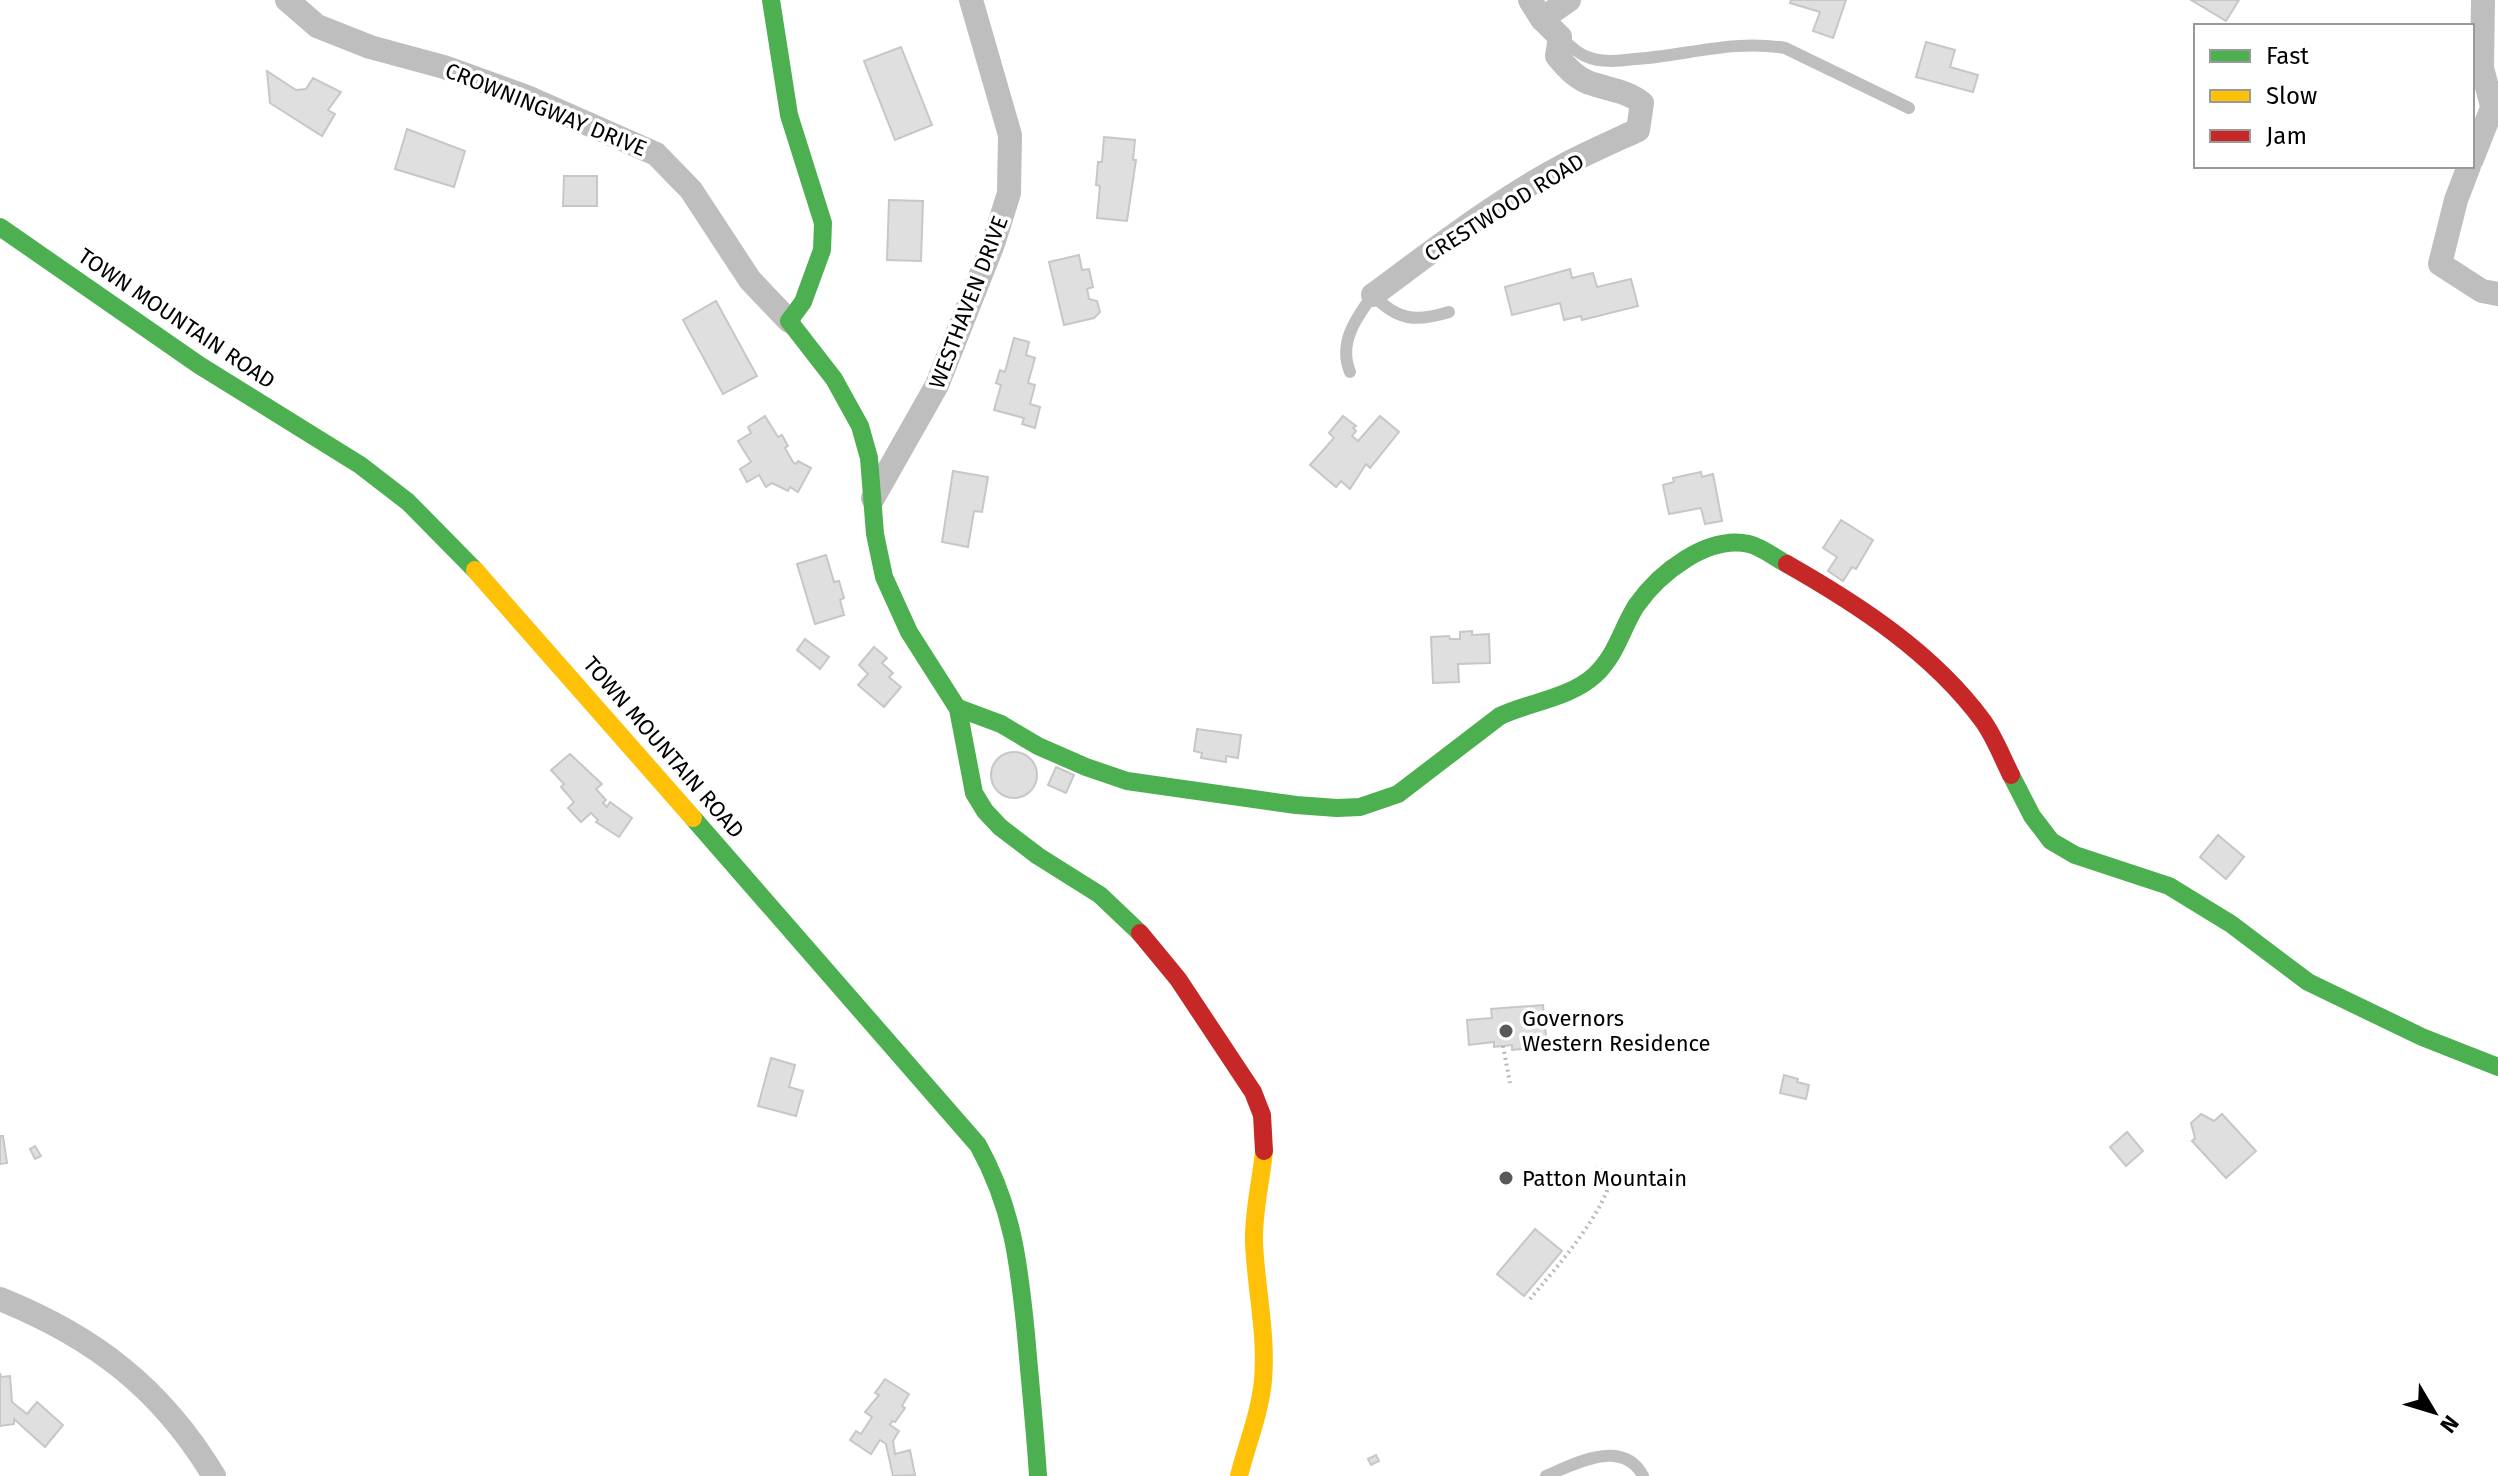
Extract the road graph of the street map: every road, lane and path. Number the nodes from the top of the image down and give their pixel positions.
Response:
1 (287, 0) edge
2 (771, 0) edge
3 (971, 0) edge
4 (1569, 0) edge
5 (2483, 0) edge
6 (1536, 9) edge
7 (1560, 37) junction
8 (2495, 100) edge
9 (1909, 108) dead end
10 (2474, 154) edge
11 (2468, 168) edge
12 (0, 227) edge
13 (2498, 294) edge
14 (1373, 295) junction
15 (1449, 312) dead end
16 (789, 321) junction
17 (1350, 372) dead end
18 (873, 499) junction
19 (958, 708) junction
20 (1503, 1046) dead end
21 (2498, 1067) edge
22 (1510, 1083) dead end
23 (1592, 1169) dead end
24 (0, 1299) edge
25 (1530, 1299) dead end
26 (214, 1476) edge
27 (1038, 1476) edge
28 (1239, 1476) edge
29 (1546, 1476) edge
30 (1643, 1476) edge

1 - 16 street, CROWNINGWAY DRIVE
2 - 16 street
3 - 18 street, WESTHAVEN DRIVE
4 - 6 street
5 - 8 street
6 - 7 street, CRESTWOOD ROAD
7 - 9 lane, CRESTWOOD ROAD
7 - 14 street, CRESTWOOD ROAD
8 - 10 street
11 - 13 street
12 - 27 street, TOWN MOUNTAIN ROAD
14 - 15 lane
14 - 17 lane
16 - 18 street
18 - 19 street
19 - 21 street
19 - 28 street
20 - 22 path
23 - 25 path
24 - 26 street
29 - 30 lane

